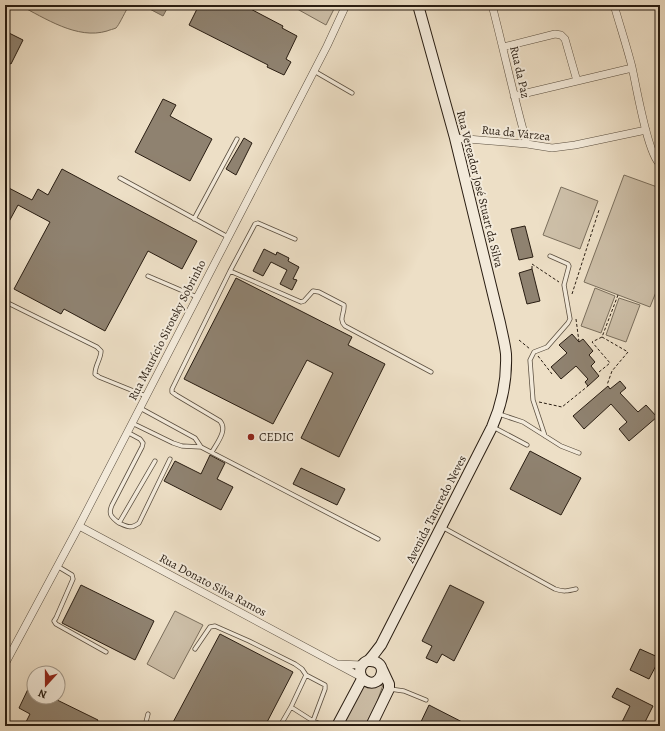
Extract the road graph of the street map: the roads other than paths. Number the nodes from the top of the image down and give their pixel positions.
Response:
1 (346, 5) edge
2 (418, 5) edge
3 (492, 5) edge
4 (614, 5) edge
5 (503, 47) junction
6 (632, 68) junction
7 (314, 71) junction
8 (577, 81) junction
9 (352, 93) dead end
10 (514, 96) junction
11 (646, 130) junction
12 (455, 138) junction
13 (236, 139) dead end
14 (528, 144) junction
15 (660, 164) edge
16 (120, 178) dead end
17 (194, 218) junction
18 (228, 237) junction
19 (295, 239) dead end
20 (550, 256) dead end
21 (230, 270) junction
22 (148, 276) dead end
23 (197, 297) junction
24 (5, 303) edge
25 (431, 372) dead end
26 (505, 381) joint
27 (146, 396) junction
28 (140, 408) junction
29 (498, 414) junction
30 (132, 423) junction
31 (492, 427) junction
32 (127, 432) junction
33 (545, 436) junction
34 (527, 445) dead end
35 (201, 447) junction
36 (212, 452) junction
37 (579, 453) dead end
38 (170, 459) dead end
39 (155, 461) dead end
40 (119, 523) junction
41 (79, 526) junction
42 (441, 527) junction
43 (378, 539) dead end
44 (57, 566) junction
45 (576, 589) dead end
46 (380, 645) junction
47 (195, 648) dead end
48 (106, 652) dead end
49 (336, 663) junction
50 (365, 663) junction
51 (5, 664) edge
52 (381, 666) junction
53 (306, 675) junction
54 (362, 678) junction
55 (389, 689) junction
56 (426, 700) dead end
57 (291, 707) junction
58 (148, 714) dead end
59 (313, 720) junction
60 (145, 726) edge
61 (280, 726) edge
62 (325, 726) edge
63 (337, 726) edge
64 (371, 726) edge

1 - 7 street, Rua Maurício Sirotsky Sobrinho
2 - 12 main road, Rua Vereador José Stuart da Silva
3 - 5 street, Rua da Paz
4 - 6 street
5 - 8 street
5 - 10 street, Rua da Paz
6 - 8 street
6 - 11 street
7 - 9 lane
7 - 18 street, Rua Maurício Sirotsky Sobrinho
8 - 10 street
10 - 14 street, Rua da Paz
11 - 14 street, Rua da Várzea
11 - 15 street
12 - 14 street, Rua da Várzea
12 - 26 main road, Rua Vereador José Stuart da Silva
13 - 17 lane
16 - 17 lane
17 - 18 lane
18 - 23 street, Rua Maurício Sirotsky Sobrinho
19 - 21 lane
20 - 33 lane
21 - 25 lane
21 - 36 lane
22 - 23 lane
23 - 27 street, Rua Maurício Sirotsky Sobrinho
24 - 27 lane
26 - 29 main road, Avenida Tancredo Neves
27 - 28 street, Rua Maurício Sirotsky Sobrinho
28 - 30 street, Rua Maurício Sirotsky Sobrinho
28 - 35 lane
29 - 31 main road, Avenida Tancredo Neves
29 - 33 lane
30 - 32 street, Rua Maurício Sirotsky Sobrinho
30 - 35 lane
31 - 34 lane
31 - 42 main road, Avenida Tancredo Neves
32 - 40 lane
32 - 41 street, Rua Maurício Sirotsky Sobrinho
33 - 37 lane
35 - 36 lane
36 - 43 lane
38 - 40 lane
39 - 40 lane
41 - 44 street, Rua Maurício Sirotsky Sobrinho
41 - 49 street, Rua Donato Silva Ramos
42 - 45 lane
42 - 46 main road, Avenida Tancredo Neves
44 - 48 lane
44 - 51 street, Rua Maurício Sirotsky Sobrinho
46 - 50 main road, Avenida Tancredo Neves
46 - 52 main road
47 - 53 lane
49 - 50 street, Rua Donato Silva Ramos
49 - 54 street, Rua Donato Silva Ramos
50 - 52 main road
50 - 54 main road
52 - 54 main road
52 - 55 main road
53 - 57 lane
53 - 59 lane
54 - 63 main road
55 - 56 lane
55 - 64 main road
57 - 59 lane
57 - 61 lane
58 - 60 lane
59 - 62 lane

